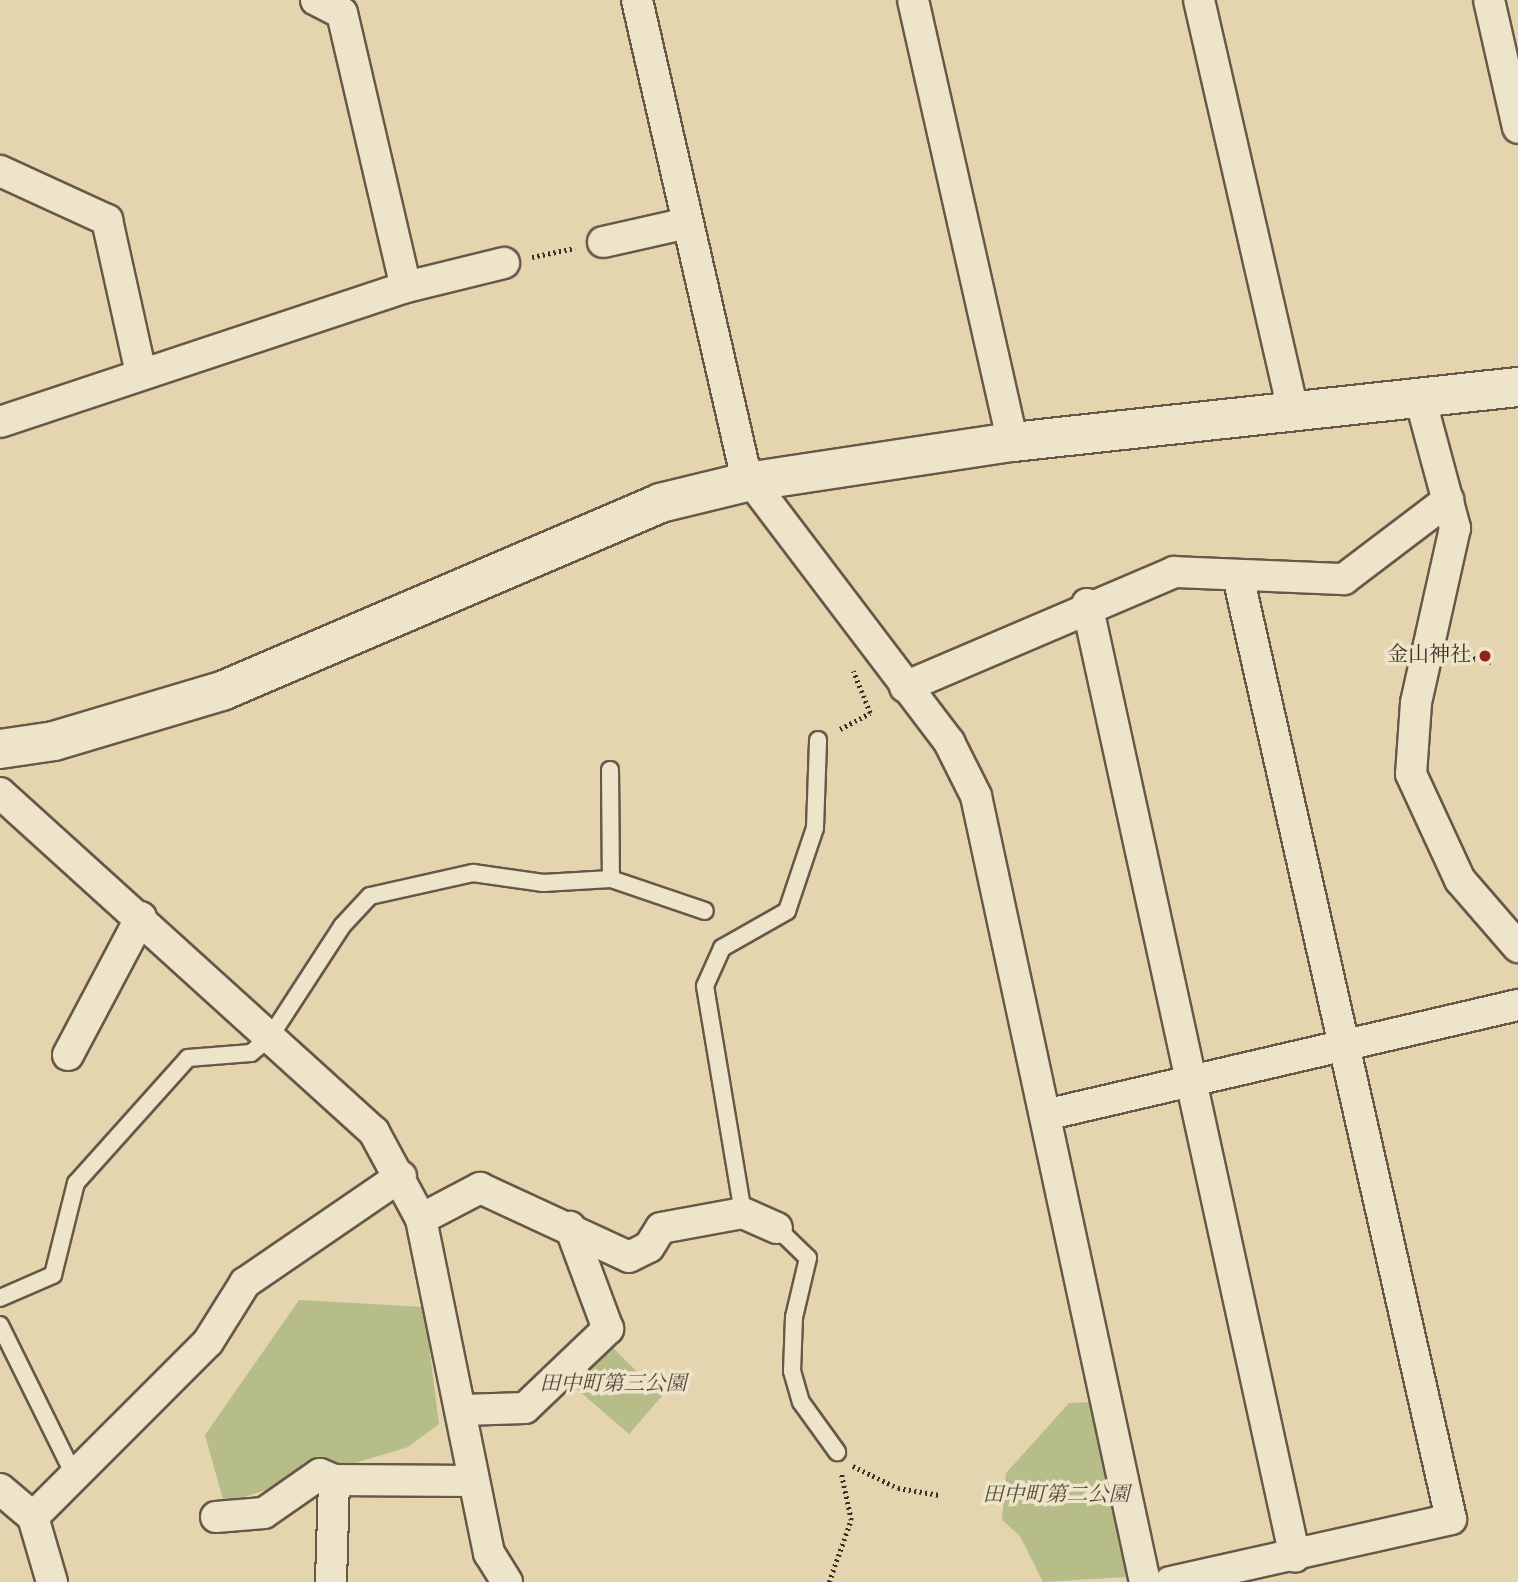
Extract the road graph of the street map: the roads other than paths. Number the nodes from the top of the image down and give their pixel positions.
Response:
1 (316, 0) edge
2 (636, 0) edge
3 (913, 0) edge
4 (1199, 0) edge
5 (1489, 0) edge
6 (1518, 128) edge
7 (0, 171) edge
8 (687, 223) junction
9 (603, 242) road end
10 (504, 263) road end
11 (406, 287) junction
12 (141, 373) junction
13 (1518, 387) edge
14 (1420, 398) junction
15 (1293, 410) junction
16 (0, 422) edge
17 (1013, 442) junction
18 (749, 482) junction
19 (1448, 500) junction
20 (1238, 576) junction
21 (1087, 604) junction
22 (905, 687) junction
23 (818, 740) road end
24 (0, 750) edge
25 (610, 770) dead end
26 (2, 800) edge
27 (611, 879) junction
28 (705, 911) dead end
29 (141, 917) junction
30 (1518, 947) edge
31 (1518, 1006) edge
32 (270, 1037) junction
33 (1348, 1045) junction
34 (68, 1055) dead end
35 (1192, 1084) junction
36 (1045, 1115) junction
37 (401, 1176) junction
38 (743, 1213) junction
39 (421, 1219) junction
40 (570, 1227) junction
41 (778, 1228) joint
42 (0, 1298) edge
43 (0, 1325) edge
44 (463, 1410) junction
45 (837, 1452) road end
46 (73, 1473) junction
47 (334, 1480) junction
48 (473, 1481) junction
49 (0, 1489) edge
50 (33, 1517) junction
51 (216, 1517) dead end
52 (1295, 1557) junction
53 (52, 1582) edge
54 (331, 1582) edge
55 (507, 1582) edge
56 (1145, 1582) edge
57 (1170, 1582) edge

1 - 11 street
2 - 8 street
3 - 17 street
4 - 15 street
5 - 6 street
7 - 12 street
8 - 9 street
8 - 18 street
10 - 11 street
11 - 12 street
12 - 16 street
13 - 14 street
14 - 15 street
14 - 19 street
15 - 17 street
17 - 18 street
18 - 22 street
18 - 24 street
19 - 20 street
19 - 30 street
20 - 21 street
20 - 33 street
21 - 22 street
21 - 35 street
22 - 36 street
23 - 38 lane
25 - 27 lane
26 - 29 street
27 - 28 lane
27 - 32 lane
29 - 32 street
29 - 34 street
31 - 33 street
32 - 37 street
32 - 42 lane
33 - 35 street
33 - 52 street
35 - 36 street
35 - 52 street
36 - 56 street
37 - 39 street
37 - 46 street
38 - 40 street
38 - 41 street
39 - 40 street
39 - 44 street
40 - 44 street
41 - 45 lane
43 - 46 lane
44 - 48 street
46 - 50 street
47 - 48 street
47 - 51 street
47 - 54 street
48 - 55 street
49 - 50 street
50 - 53 street
52 - 57 street

